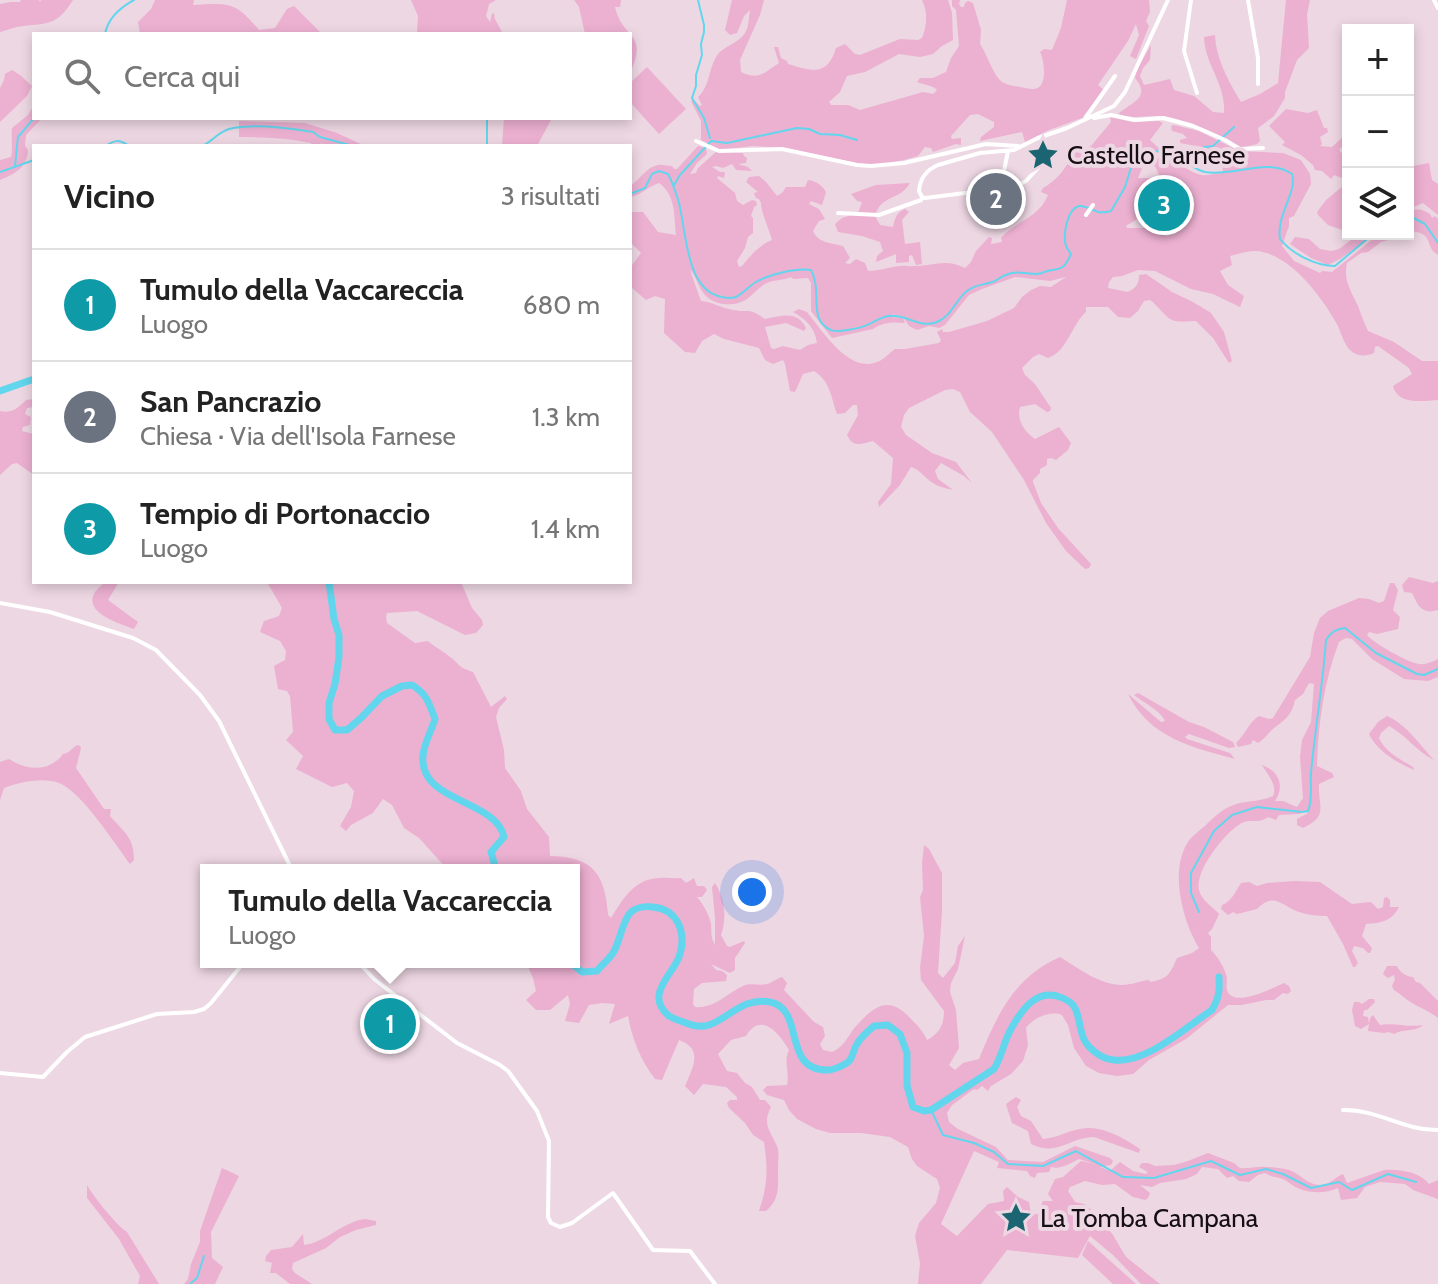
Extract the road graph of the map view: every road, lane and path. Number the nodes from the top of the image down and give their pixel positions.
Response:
1 (1168, 0) edge
2 (1191, 0) edge
3 (1248, 0) edge
4 (1434, 0) edge
5 (1438, 8) edge
6 (1115, 76) dead end
7 (1258, 84) dead end
8 (1197, 93) dead end
9 (1087, 119) junction
10 (698, 142) dead end
11 (1021, 147) junction
12 (1263, 148) dead end
13 (1008, 151) junction
14 (1038, 168) dead end
15 (1003, 176) dead end
16 (921, 200) dead end
17 (838, 213) dead end
18 (0, 603) edge
19 (289, 864) edge
20 (239, 968) edge
21 (364, 968) edge
22 (0, 1073) edge
23 (1343, 1110) dead end
24 (1438, 1130) edge
25 (715, 1284) edge

1 - 9 street
2 - 8 street
3 - 7 street
4 - 5 street
6 - 9 street
9 - 11 street
9 - 12 street
10 - 11 street
11 - 13 street
13 - 14 street
13 - 15 street
16 - 17 street
18 - 19 street
20 - 22 street
21 - 25 street
23 - 24 street

